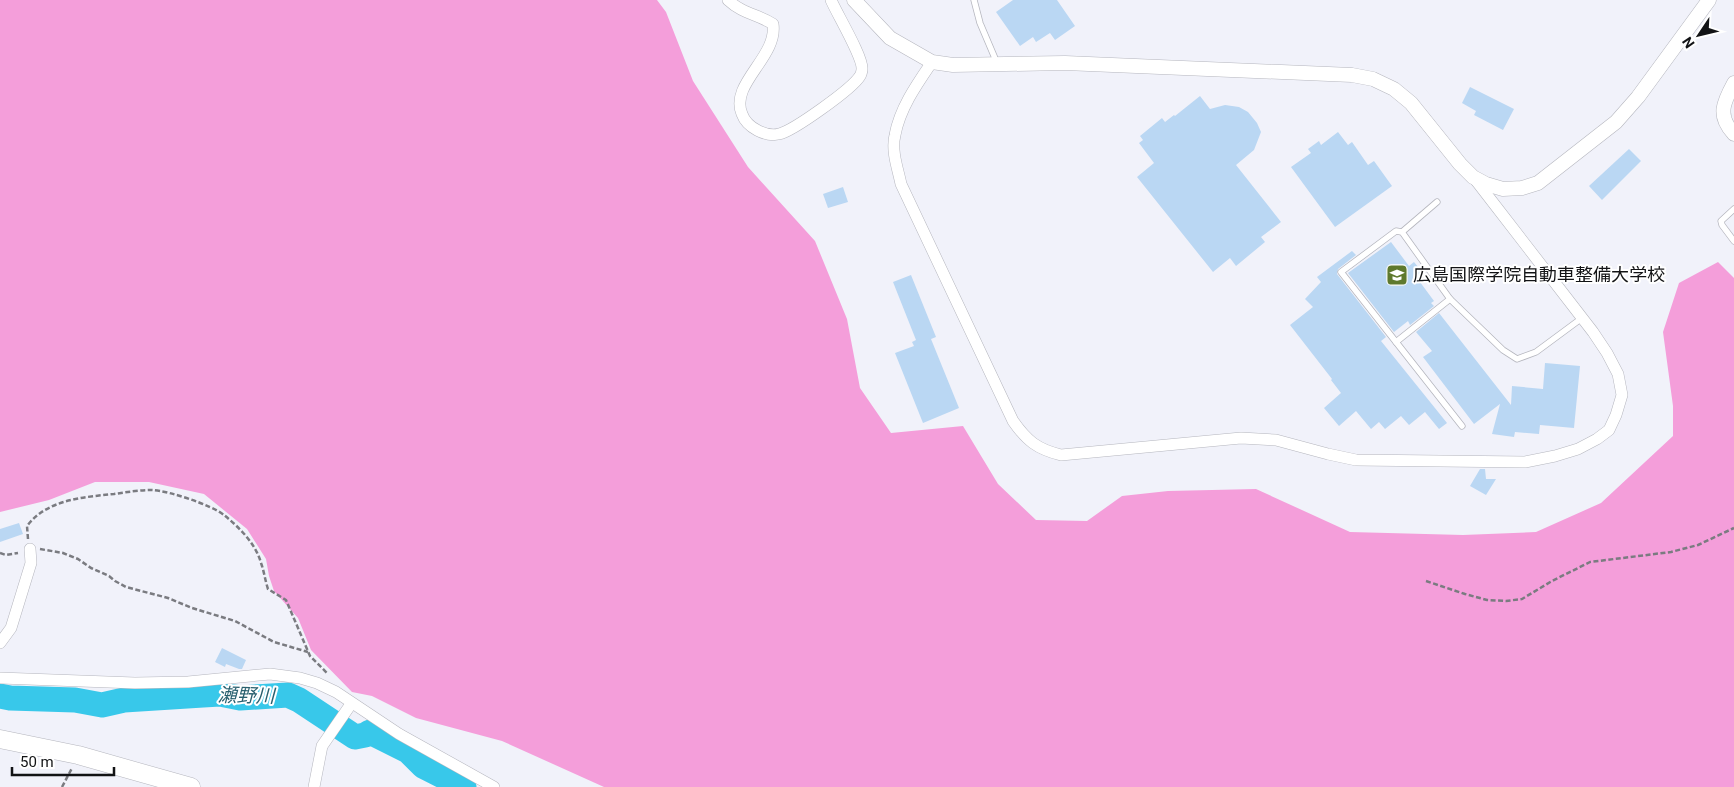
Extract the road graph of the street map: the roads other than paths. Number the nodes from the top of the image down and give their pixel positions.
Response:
1 (728, 0) edge
2 (831, 0) edge
3 (854, 0) edge
4 (974, 0) edge
5 (1710, 0) edge
6 (932, 62) junction
7 (997, 63) junction
8 (1734, 83) edge
9 (1734, 134) edge
10 (1474, 177) junction
11 (1437, 202) dead end
12 (1734, 209) edge
13 (1402, 232) junction
14 (1734, 241) edge
15 (1450, 299) junction
16 (1582, 318) junction
17 (1396, 342) junction
18 (1462, 426) dead end
19 (30, 549) road end
20 (0, 642) edge
21 (0, 678) edge
22 (351, 704) dead end
23 (0, 739) edge
24 (192, 787) edge
25 (314, 787) edge
26 (494, 787) edge

1 - 2 street
3 - 6 street
4 - 7 lane
5 - 10 street
6 - 7 street
6 - 16 street
7 - 10 street
8 - 9 street
10 - 16 street
11 - 13 lane
12 - 14 lane
13 - 15 lane
13 - 17 lane
15 - 16 lane
15 - 17 lane
17 - 18 lane
19 - 20 street
21 - 26 street
22 - 25 street
23 - 24 highway

